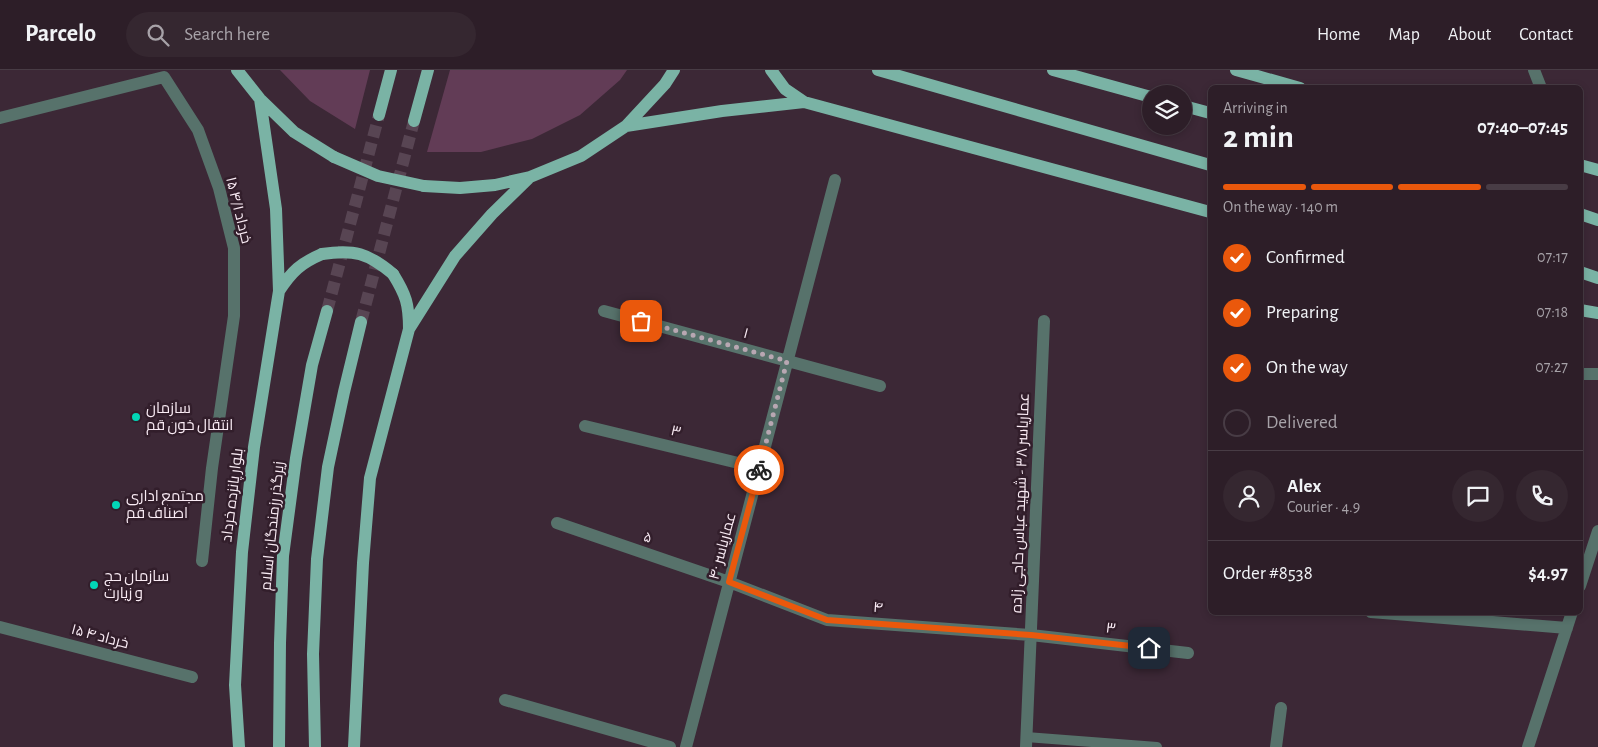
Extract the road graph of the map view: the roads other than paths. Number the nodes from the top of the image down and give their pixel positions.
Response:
1 (237, 70) edge
2 (391, 70) edge
3 (428, 70) edge
4 (674, 70) edge
5 (771, 70) edge
6 (878, 70) edge
7 (1053, 70) edge
8 (1236, 70) edge
9 (1534, 70) edge
10 (1289, 85) edge
11 (1540, 85) edge
12 (1142, 94) edge
13 (260, 99) junction
14 (804, 102) junction
15 (1192, 108) edge
16 (1208, 112) edge
17 (379, 115) tunnel mouth
18 (0, 118) edge
19 (414, 121) tunnel mouth
20 (626, 126) junction
21 (1208, 164) edge
22 (1583, 166) edge
23 (1598, 170) edge
24 (530, 177) junction
25 (835, 180) dead end
26 (1208, 211) edge
27 (1583, 215) edge
28 (1598, 220) edge
29 (1583, 273) edge
30 (1598, 278) edge
31 (279, 291) junction
32 (327, 311) tunnel mouth
33 (604, 311) dead end
34 (1583, 311) edge
35 (1598, 314) edge
36 (1044, 321) dead end
37 (362, 322) tunnel mouth
38 (409, 329) junction
39 (787, 361) junction
40 (1583, 374) edge
41 (1598, 374) edge
42 (880, 386) dead end
43 (585, 426) dead end
44 (759, 468) junction
45 (557, 524) dead end
46 (1598, 531) edge
47 (202, 561) dead end
48 (1583, 577) edge
49 (729, 582) junction
50 (1408, 615) edge
51 (1571, 615) edge
52 (0, 626) edge
53 (1566, 628) junction
54 (1031, 635) junction
55 (1188, 653) dead end
56 (192, 677) dead end
57 (505, 700) dead end
58 (1281, 708) dead end
59 (1026, 742) edge
60 (239, 747) edge
61 (279, 747) edge
62 (315, 747) edge
63 (354, 747) edge
64 (670, 747) edge
65 (686, 747) edge
66 (1157, 747) edge
67 (1276, 747) edge
68 (1528, 747) edge

1 - 13 main road
2 - 17 main road
3 - 19 main road
4 - 20 main road
5 - 14 main road
6 - 21 main road
7 - 12 main road
8 - 10 main road
9 - 11 street
13 - 24 main road, bridge
13 - 31 main road, بلوار پانزده خرداد
14 - 20 main road
14 - 26 main road
15 - 16 main road
18 - 47 street, ۱۵ خرداد ۴/۱
20 - 24 main road
22 - 23 main road
24 - 38 main road
25 - 39 street, عماریاسر ۴۰
27 - 28 main road
29 - 30 main road
31 - 38 main road, bridge
31 - 60 main road, بلوار پانزده خرداد
32 - 61 main road, زیرگذر رزمندگان اسلام
33 - 39 street, ۱
34 - 35 main road
36 - 54 street, عماریاسر ۳۸ - شهید عباس حاجی زاده
37 - 62 main road
38 - 63 main road
39 - 42 street, ۱
39 - 44 street, عماریاسر ۴۰
40 - 41 street
43 - 44 street, ۳
44 - 49 street, عماریاسر ۴۰
45 - 49 street, ۵
46 - 48 street
49 - 54 street, ۴
49 - 65 street, عماریاسر ۴۰
50 - 53 street
51 - 53 street
52 - 56 street, ۱۵ خرداد ۴
53 - 68 street
54 - 55 street, ۳
54 - 59 street, عماریاسر ۳۸ - شهید عباس حاجی زاده
57 - 64 street
58 - 67 street
59 - 66 lane

